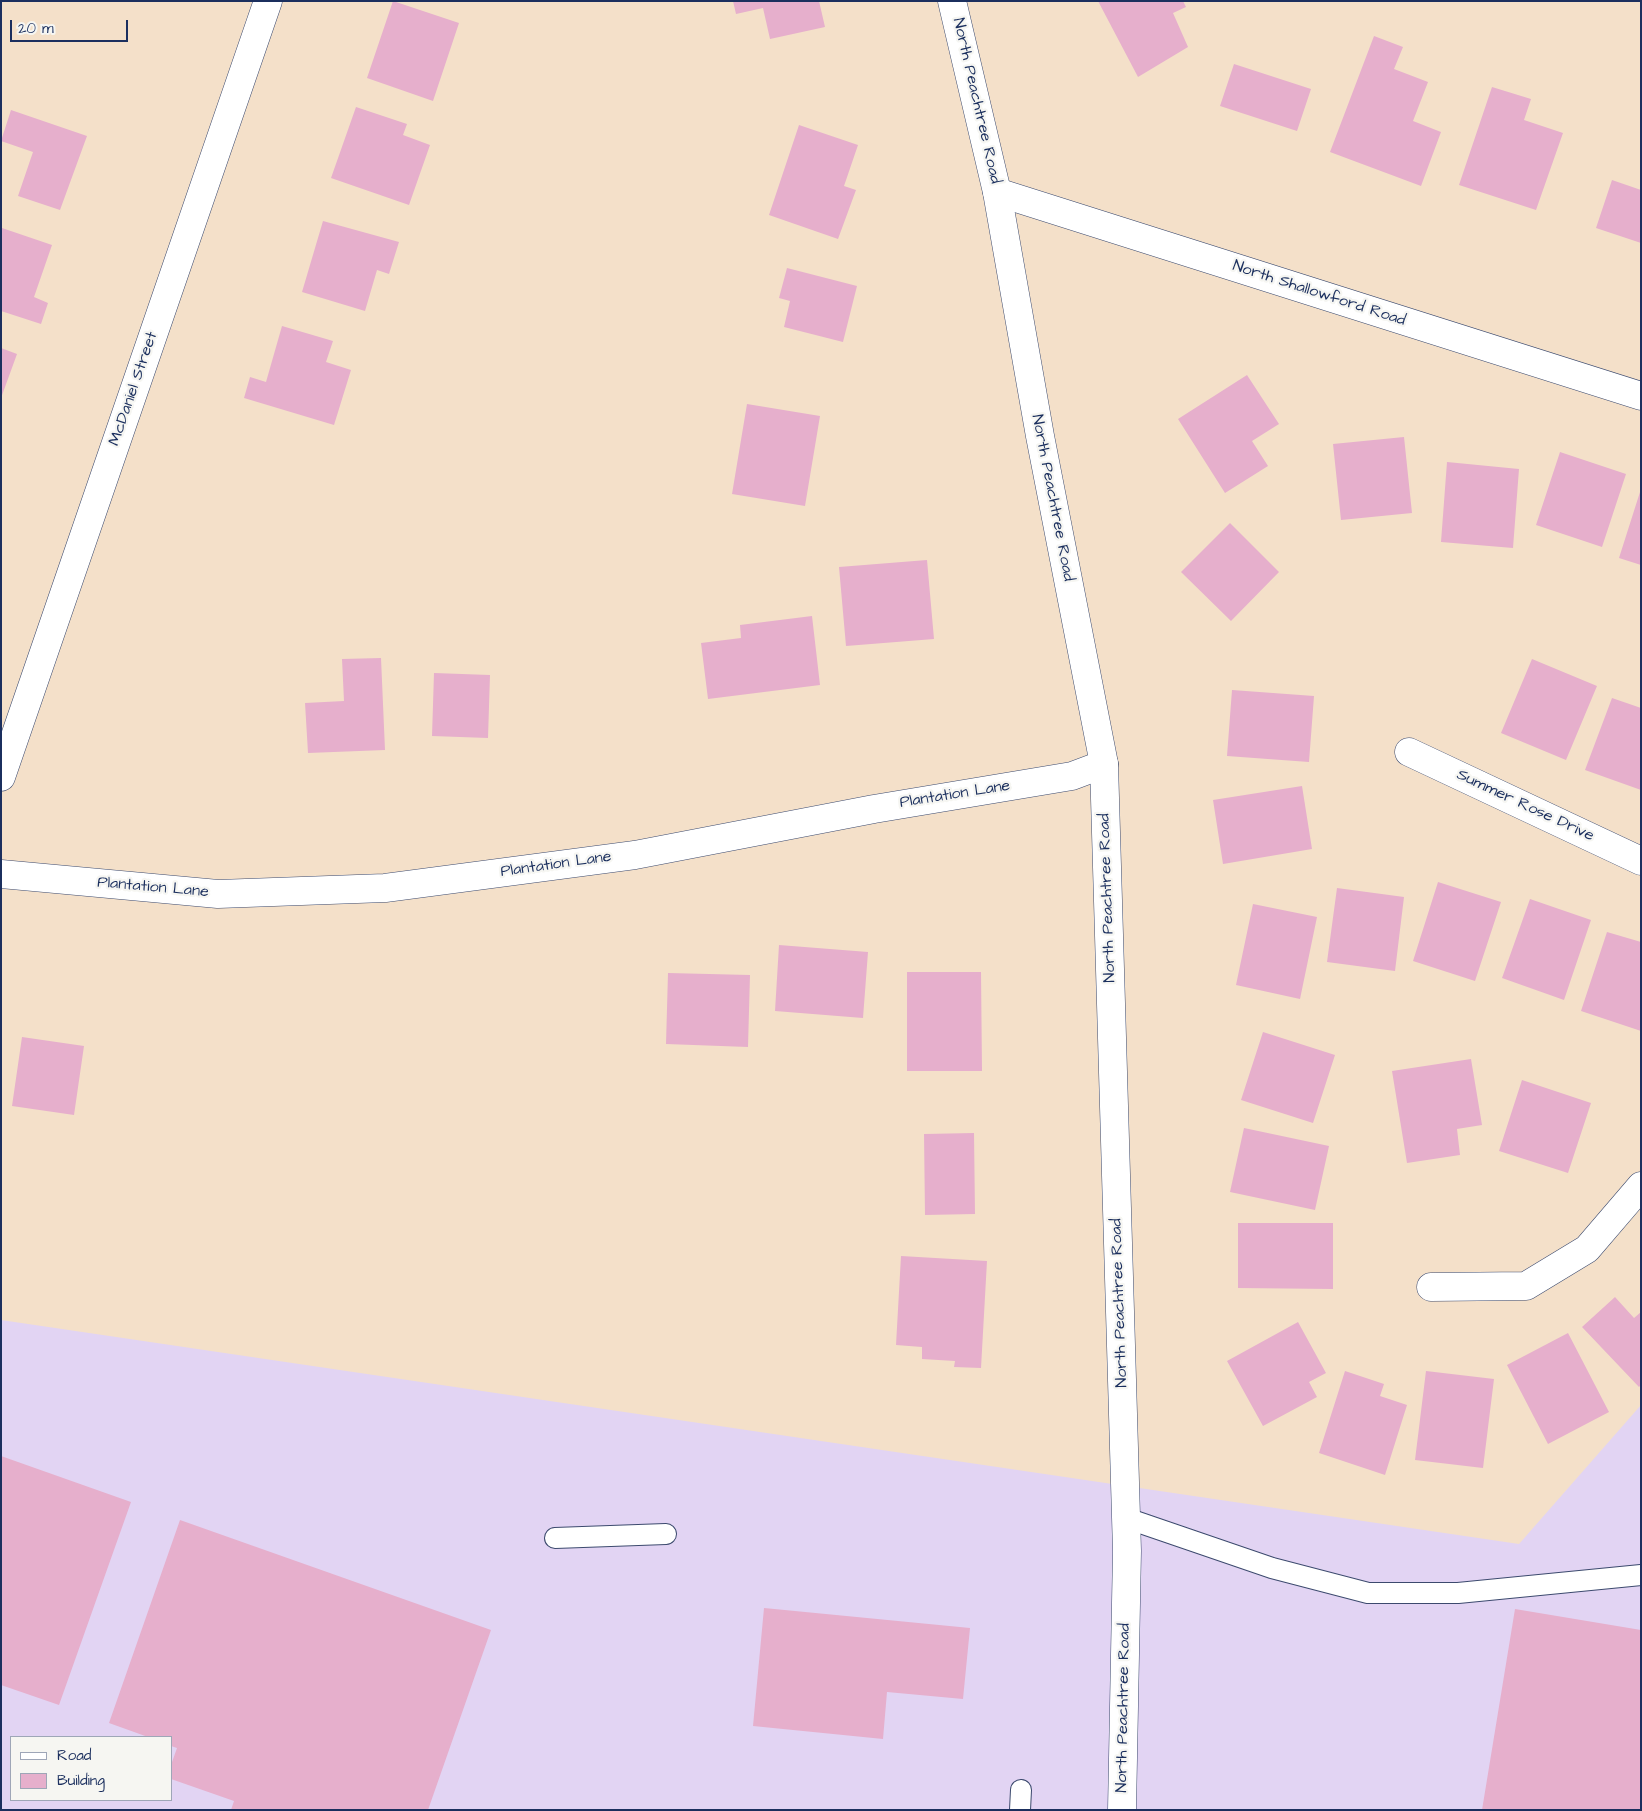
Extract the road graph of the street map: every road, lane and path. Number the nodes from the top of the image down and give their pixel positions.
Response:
1 (268, 1) edge
2 (952, 1) edge
3 (997, 192) junction
4 (1641, 396) edge
5 (1409, 752) dead end
6 (1104, 764) junction
7 (1, 777) edge
8 (1641, 861) edge
9 (1, 874) edge
10 (1641, 1186) edge
11 (1431, 1287) dead end
12 (1126, 1518) junction
13 (666, 1534) dead end
14 (555, 1538) dead end
15 (1641, 1574) edge
16 (1021, 1790) dead end
17 (1020, 1810) edge
18 (1122, 1810) edge

1 - 7 street, McDaniel Street
2 - 3 street, North Peachtree Road
3 - 4 street, North Shallowford Road
3 - 6 street, North Peachtree Road
5 - 8 street, Summer Rose Drive
6 - 9 street, Plantation Lane
6 - 12 street, North Peachtree Road
10 - 11 street
12 - 15 lane
12 - 18 street, North Peachtree Road
13 - 14 lane
16 - 17 lane

